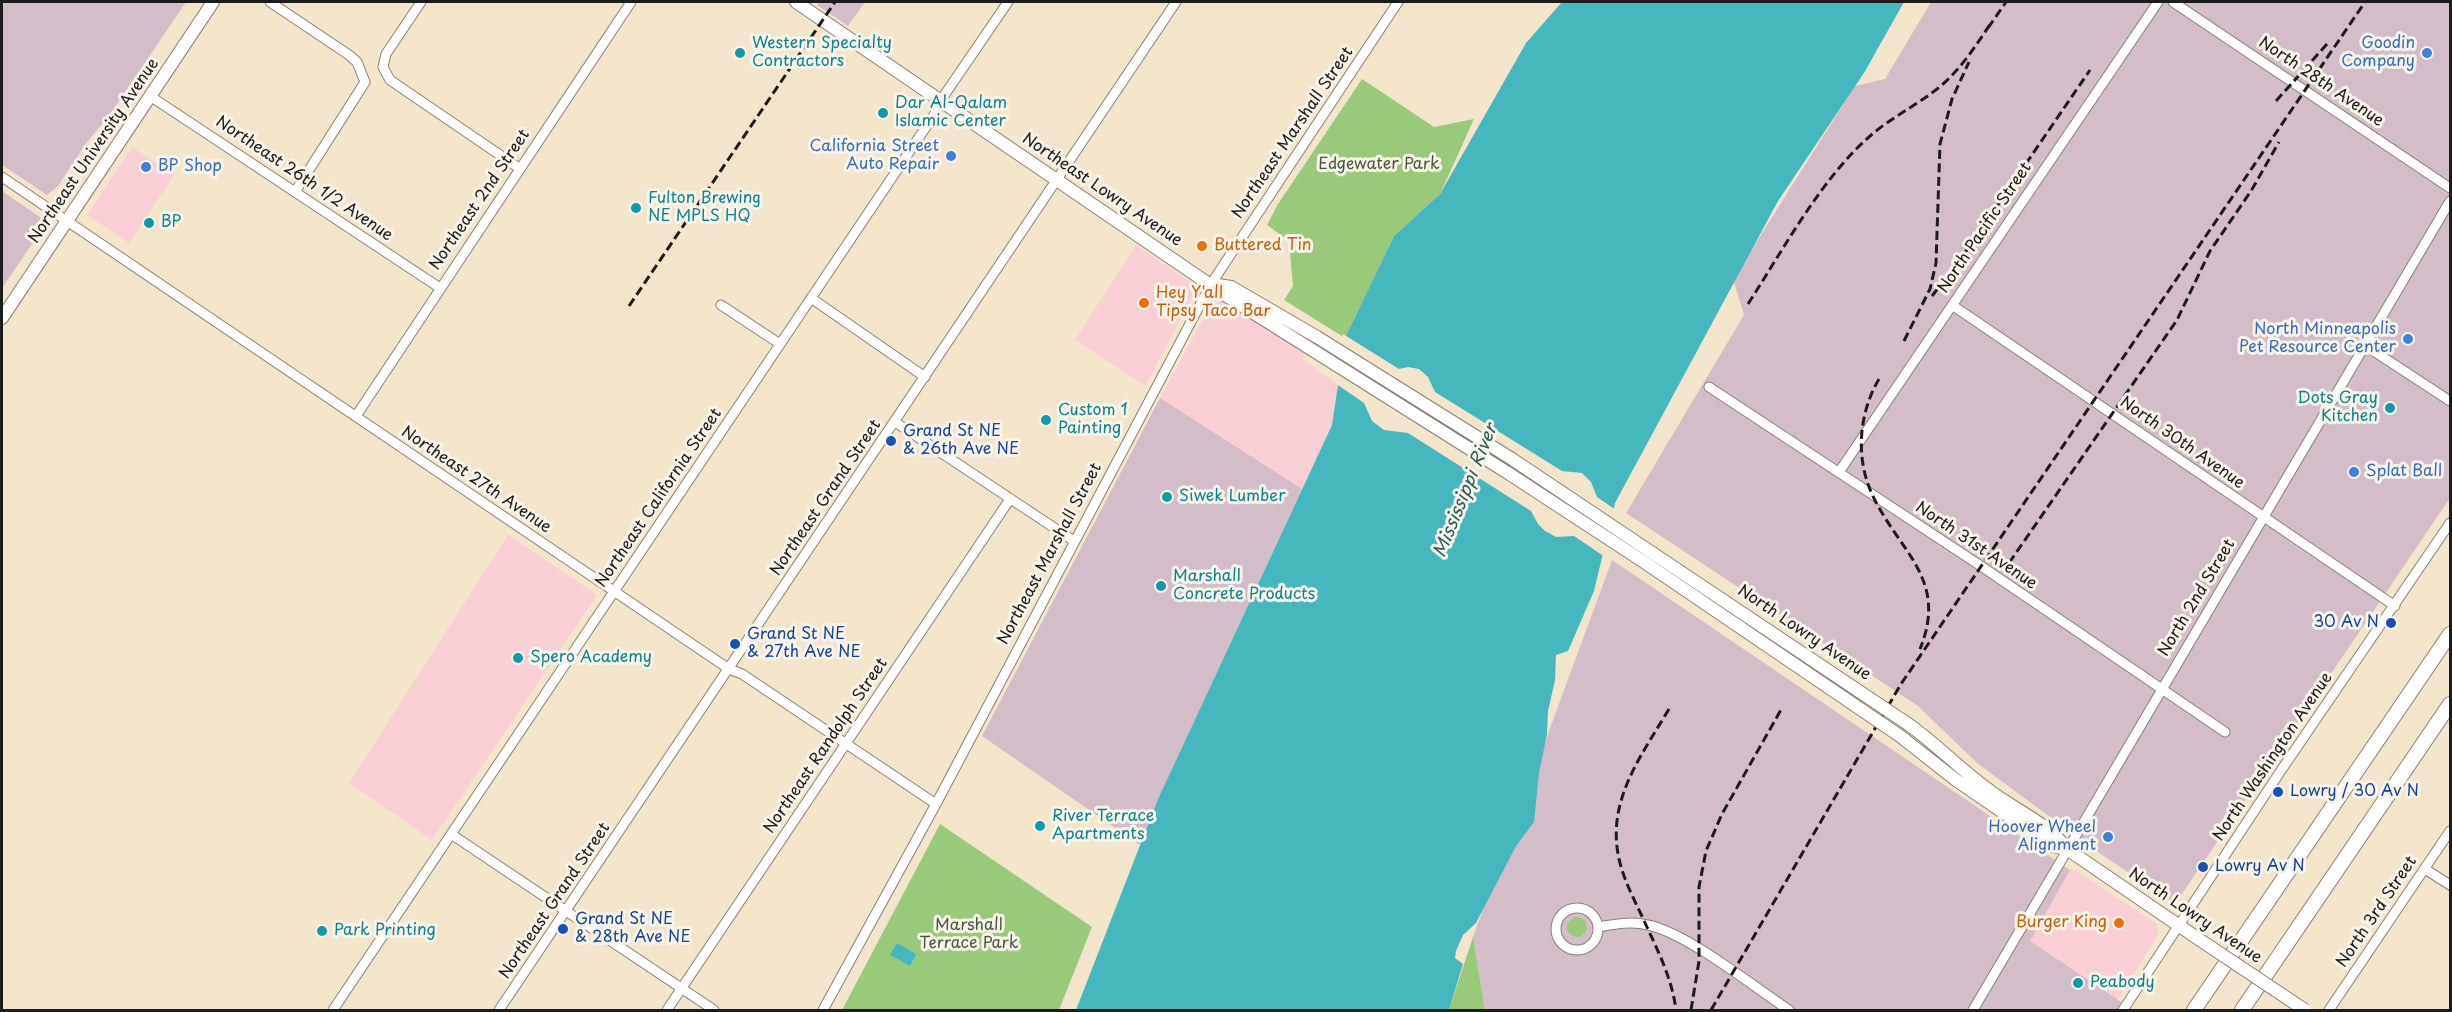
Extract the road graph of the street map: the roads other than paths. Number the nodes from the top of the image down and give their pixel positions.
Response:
1 (213, 2) edge
2 (270, 2) edge
3 (422, 2) edge
4 (631, 2) edge
5 (796, 2) edge
6 (1008, 2) edge
7 (1176, 2) edge
8 (1398, 2) edge
9 (2158, 2) edge
10 (2173, 2) edge
11 (150, 96) junction
12 (941, 100) junction
13 (519, 168) junction
14 (2, 177) edge
15 (1056, 178) junction
16 (2451, 188) edge
17 (295, 192) junction
18 (2451, 201) edge
19 (66, 221) junction
20 (1211, 284) junction
21 (440, 288) junction
22 (811, 298) junction
23 (1952, 304) junction
24 (721, 305) dead end
25 (2, 318) edge
26 (780, 344) junction
27 (2366, 346) junction
28 (925, 377) junction
29 (1709, 387) dead end
30 (2451, 401) edge
31 (356, 416) junction
32 (895, 422) junction
33 (1512, 459) joint
34 (1839, 472) junction
35 (1508, 473) joint
36 (1010, 499) junction
37 (2263, 517) junction
38 (2451, 523) edge
39 (1074, 541) junction
40 (615, 591) junction
41 (2395, 606) junction
42 (2451, 634) edge
43 (729, 669) junction
44 (2161, 689) junction
45 (2451, 705) edge
46 (2225, 732) dead end
47 (845, 744) junction
48 (936, 804) junction
49 (2451, 831) edge
50 (451, 834) junction
51 (2067, 849) junction
52 (2425, 869) junction
53 (2451, 885) edge
54 (566, 912) junction
55 (2179, 924) junction
56 (1598, 927) junction
57 (681, 989) junction
58 (333, 1011) edge
59 (499, 1011) edge
60 (667, 1011) edge
61 (714, 1011) edge
62 (823, 1011) edge
63 (1789, 1011) edge
64 (1973, 1011) edge
65 (2123, 1011) edge
66 (2194, 1011) edge
67 (2242, 1011) edge
68 (2305, 1011) edge
69 (2329, 1011) edge

1 - 11 main road, Northeast University Avenue
2 - 17 street
3 - 13 street
4 - 13 street, Northeast 2nd Street
5 - 12 main road, Northeast Lowry Avenue
6 - 12 street, Northeast California Street
7 - 15 street, Northeast Grand Street
8 - 20 street, Northeast Marshall Street
9 - 23 street, North Pacific Street
10 - 16 street, North 28th Avenue
11 - 17 street, Northeast 26th 1/2 Avenue
11 - 19 main road, Northeast University Avenue
12 - 15 main road, Northeast Lowry Avenue
12 - 22 street, Northeast California Street
13 - 21 street, Northeast 2nd Street
14 - 19 street, Northeast 27th Avenue
15 - 20 main road, Northeast Lowry Avenue
15 - 28 street, Northeast Grand Street
17 - 21 street, Northeast 26th 1/2 Avenue
18 - 27 street, North 2nd Street
19 - 25 main road, Northeast University Avenue
19 - 31 street, Northeast 27th Avenue
20 - 33 main road, Northeast Lowry Avenue
20 - 35 main road, Northeast Lowry Avenue
20 - 39 street, Northeast Marshall Street
21 - 31 street, Northeast 2nd Street
22 - 26 street, Northeast California Street
22 - 28 street
23 - 34 street, North Pacific Street
23 - 37 street, North 30th Avenue
24 - 26 street
26 - 40 street, Northeast California Street
27 - 30 street
27 - 37 street, North 2nd Street
28 - 32 street, Northeast Grand Street
29 - 34 street, North 31st Avenue
31 - 40 street, Northeast 27th Avenue
32 - 36 street
32 - 43 street, Northeast Grand Street
33 - 51 main road, North Lowry Avenue, bridge
34 - 44 street, North 31st Avenue
35 - 51 main road, North Lowry Avenue, bridge
36 - 39 street
36 - 47 street, Northeast Randolph Street
37 - 41 street, North 30th Avenue
37 - 44 street, North 2nd Street
38 - 41 street, North Washington Avenue
39 - 48 street, Northeast Marshall Street
40 - 43 street, Northeast 27th Avenue
40 - 50 street, Northeast California Street
41 - 55 street, North Washington Avenue
42 - 66 highway
43 - 47 street, Northeast 27th Avenue
43 - 54 street, Northeast Grand Street
44 - 46 street, North 31st Avenue
44 - 51 street, North 2nd Street
45 - 67 highway
47 - 48 street, Northeast 27th Avenue
47 - 57 street, Northeast Randolph Street
48 - 62 street, Northeast Marshall Street
49 - 52 street, North 3rd Street
50 - 54 street
50 - 58 street, Northeast California Street
51 - 55 main road, North Lowry Avenue
51 - 64 street, North 2nd Street
52 - 53 street
52 - 69 street, North 3rd Street
54 - 57 street
54 - 59 street, Northeast Grand Street
55 - 65 street, North Washington Avenue
55 - 68 main road, North Lowry Avenue, bridge
56 - 56 street
56 - 63 street
57 - 60 street, Northeast Randolph Street
57 - 61 street

